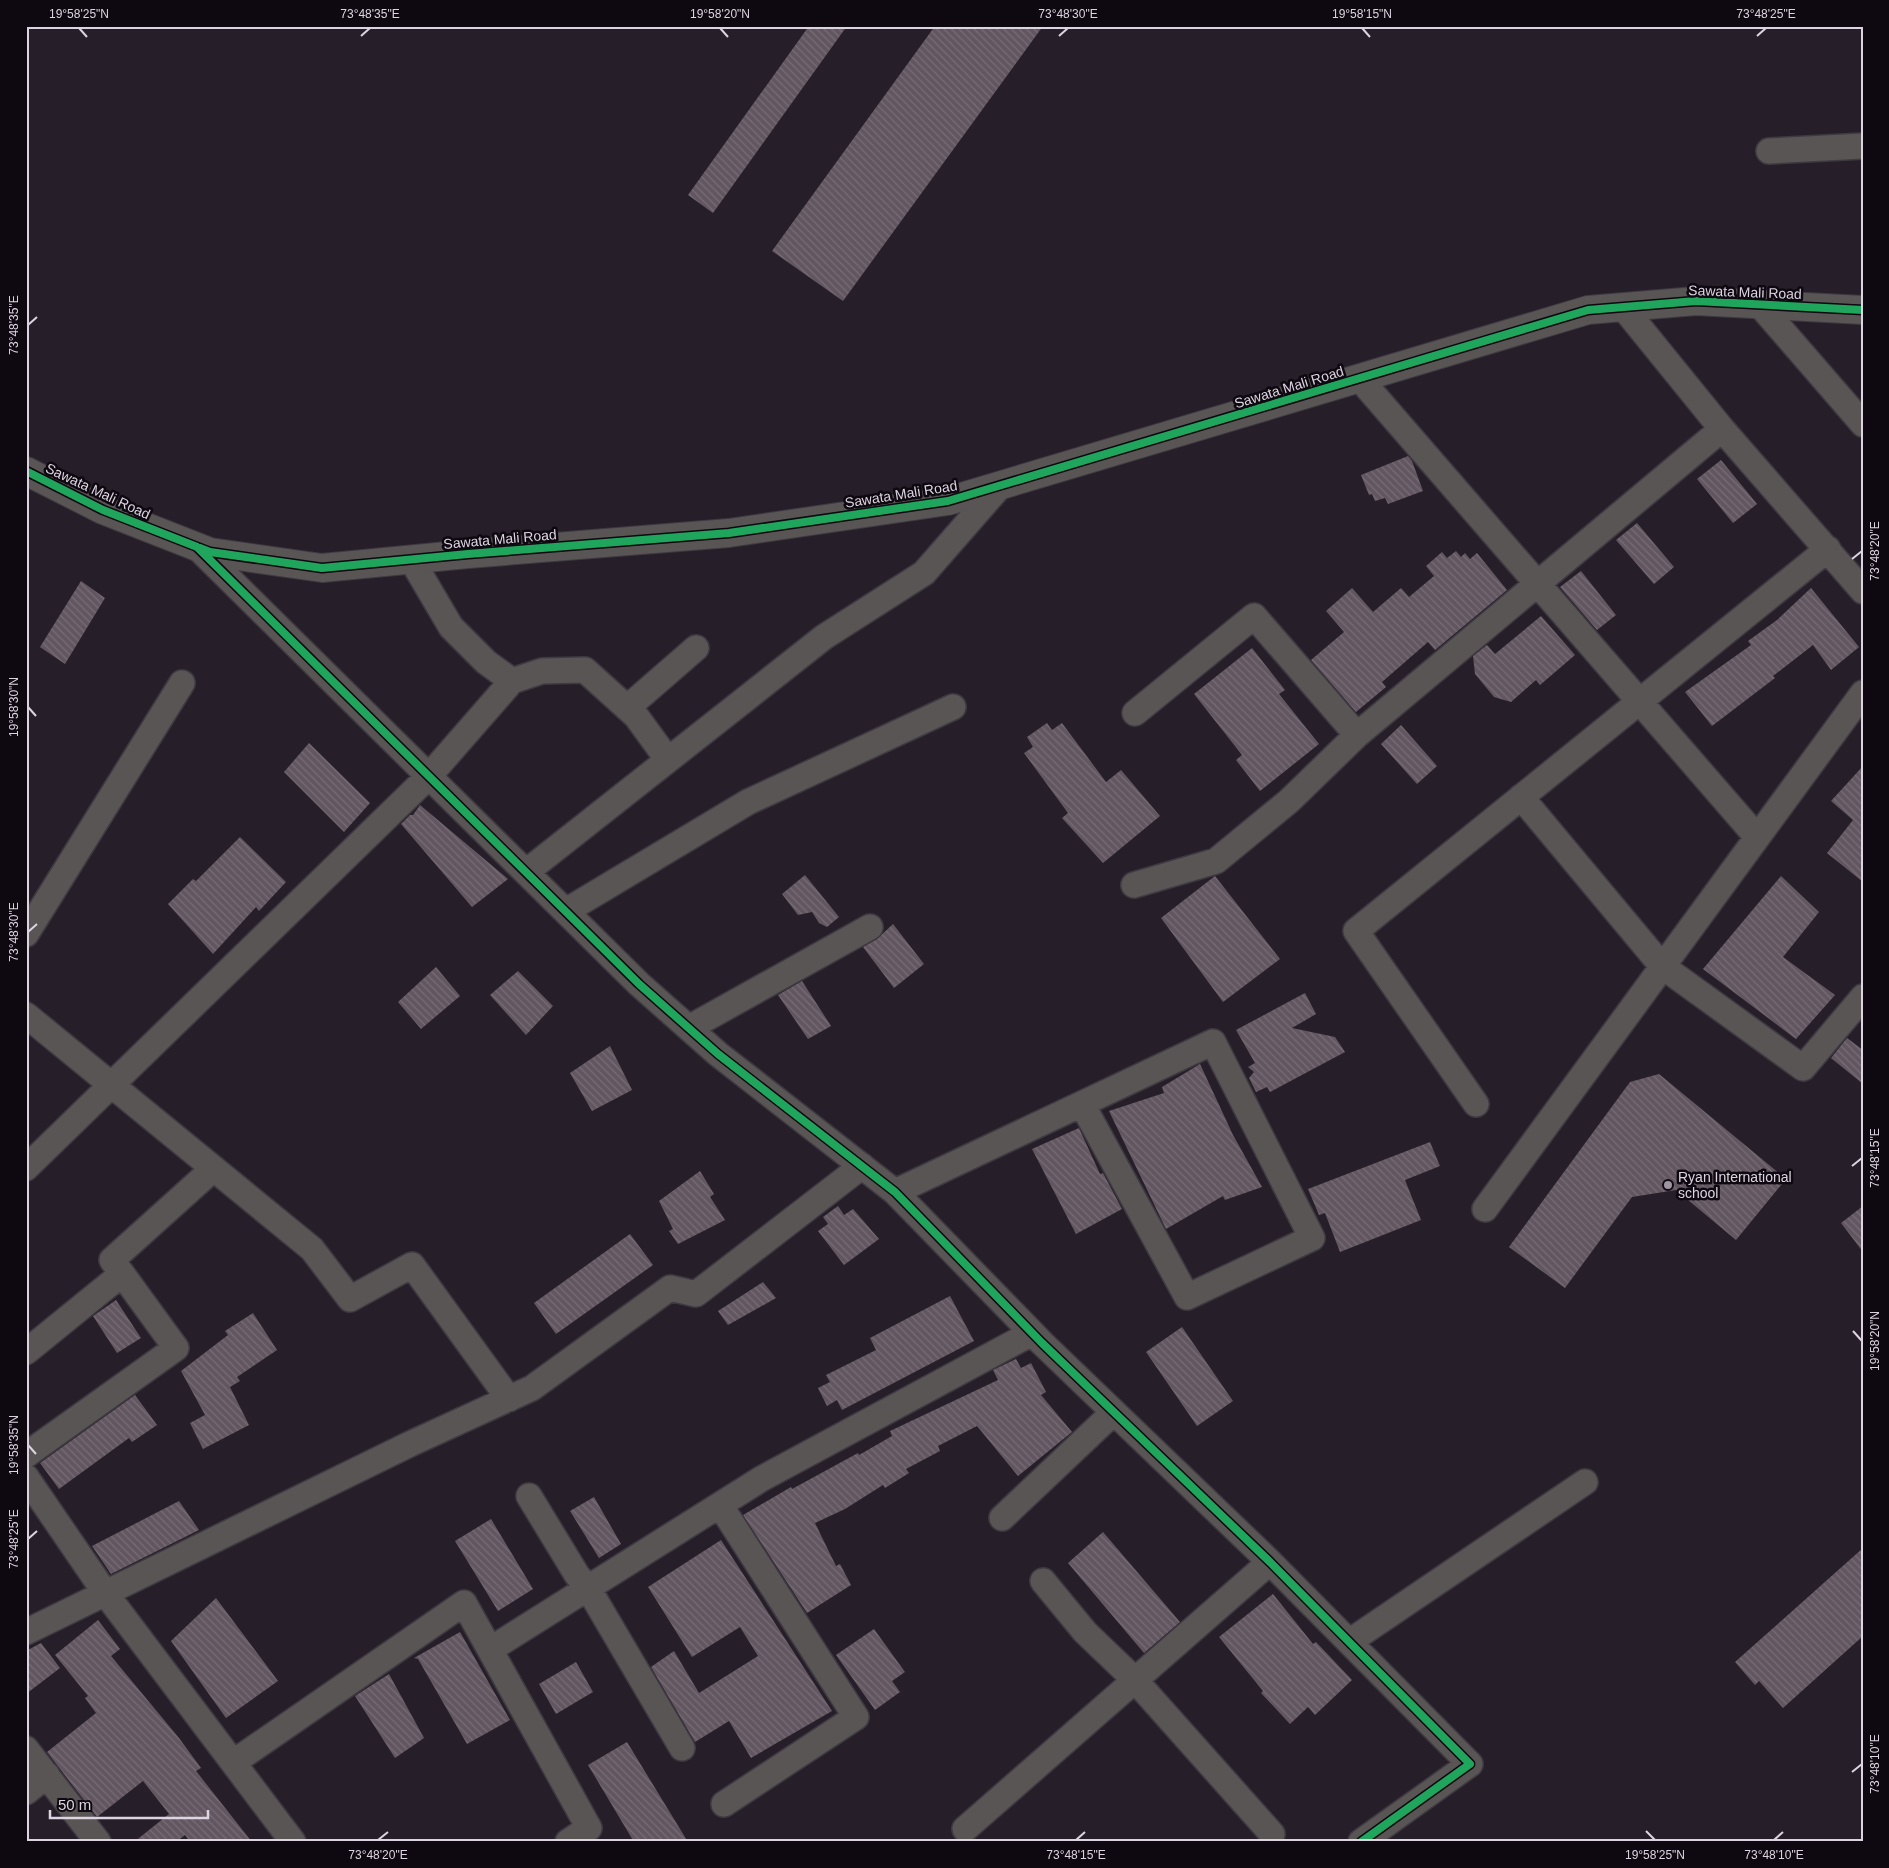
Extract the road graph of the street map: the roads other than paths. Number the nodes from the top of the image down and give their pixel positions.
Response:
1 (1863, 146) edge
2 (1769, 151) dead end
3 (1759, 304) junction
4 (1623, 307) junction
5 (1863, 310) edge
6 (1360, 379) junction
7 (1863, 424) edge
8 (1722, 429) junction
9 (26, 472) edge
10 (1000, 486) junction
11 (196, 547) junction
12 (1828, 549) junction
13 (411, 559) junction
14 (1536, 584) junction
15 (1863, 591) edge
16 (696, 648) dead end
17 (512, 681) junction
18 (182, 683) dead end
19 (1863, 694) edge
20 (1640, 701) junction
21 (953, 707) dead end
22 (627, 708) junction
23 (1135, 713) dead end
24 (1357, 735) junction
25 (668, 760) junction
26 (429, 776) junction
27 (1521, 797) junction
28 (1757, 837) junction
29 (526, 872) junction
30 (1134, 885) dead end
31 (566, 911) junction
32 (870, 927) dead end
33 (26, 934) edge
34 (1662, 966) junction
35 (1863, 998) edge
36 (26, 1015) edge
37 (689, 1028) junction
38 (111, 1086) junction
39 (1082, 1104) junction
40 (1476, 1104) dead end
41 (862, 1166) junction
42 (26, 1168) edge
43 (213, 1169) junction
44 (895, 1192) junction
45 (1484, 1209) dead end
46 (122, 1274) junction
47 (1032, 1333) junction
48 (26, 1352) edge
49 (508, 1399) junction
50 (1114, 1412) junction
51 (26, 1455) edge
52 (26, 1477) edge
53 (1585, 1482) dead end
54 (529, 1496) dead end
55 (720, 1505) junction
56 (1002, 1518) dead end
57 (1270, 1562) junction
58 (1042, 1581) dead end
59 (588, 1588) junction
60 (106, 1594) junction
61 (26, 1632) edge
62 (1349, 1642) junction
63 (491, 1649) junction
64 (1134, 1679) junction
65 (682, 1748) dead end
66 (26, 1749) edge
67 (234, 1762) junction
68 (47, 1775) junction
69 (26, 1792) edge
70 (724, 1804) dead end
71 (965, 1829) dead end
72 (1270, 1839) edge
73 (98, 1842) edge
74 (293, 1842) edge
75 (568, 1842) edge
76 (1361, 1842) edge

1 - 2 street
3 - 4 street, Sawata Mali Road
3 - 5 street, Sawata Mali Road
3 - 7 street
4 - 6 street, Sawata Mali Road
4 - 8 street
6 - 10 street, Sawata Mali Road
6 - 14 street
8 - 12 street
8 - 14 street
9 - 11 street, Sawata Mali Road
10 - 13 street, Sawata Mali Road
10 - 25 street
11 - 13 street, Sawata Mali Road
11 - 26 street
12 - 15 street
12 - 20 street
13 - 17 street
14 - 20 street
14 - 24 street
16 - 22 street
17 - 22 street
17 - 26 street
18 - 33 street
19 - 28 street
20 - 27 street
20 - 28 street
21 - 31 street
22 - 25 street
23 - 24 street
24 - 30 street
25 - 29 street
26 - 29 street
26 - 38 street
27 - 34 street
27 - 40 street
28 - 34 street
29 - 31 street
31 - 37 street
32 - 37 street
34 - 35 street
34 - 45 street
36 - 38 street
37 - 41 street
38 - 42 street
38 - 43 street
39 - 39 street
39 - 44 street
41 - 44 street
41 - 49 street
43 - 46 street
43 - 49 street
44 - 47 street
46 - 48 street
46 - 51 street
47 - 50 street
47 - 55 street
49 - 60 street
50 - 56 street
50 - 57 street
52 - 60 street
53 - 62 street
54 - 59 street
55 - 59 street
55 - 70 street
57 - 62 street
57 - 64 street
58 - 64 street
59 - 63 street
59 - 65 street
60 - 61 street
60 - 67 street
62 - 76 street
63 - 67 street
63 - 75 street
64 - 71 street
64 - 72 street
66 - 68 street
67 - 74 street
68 - 69 street
68 - 73 street

